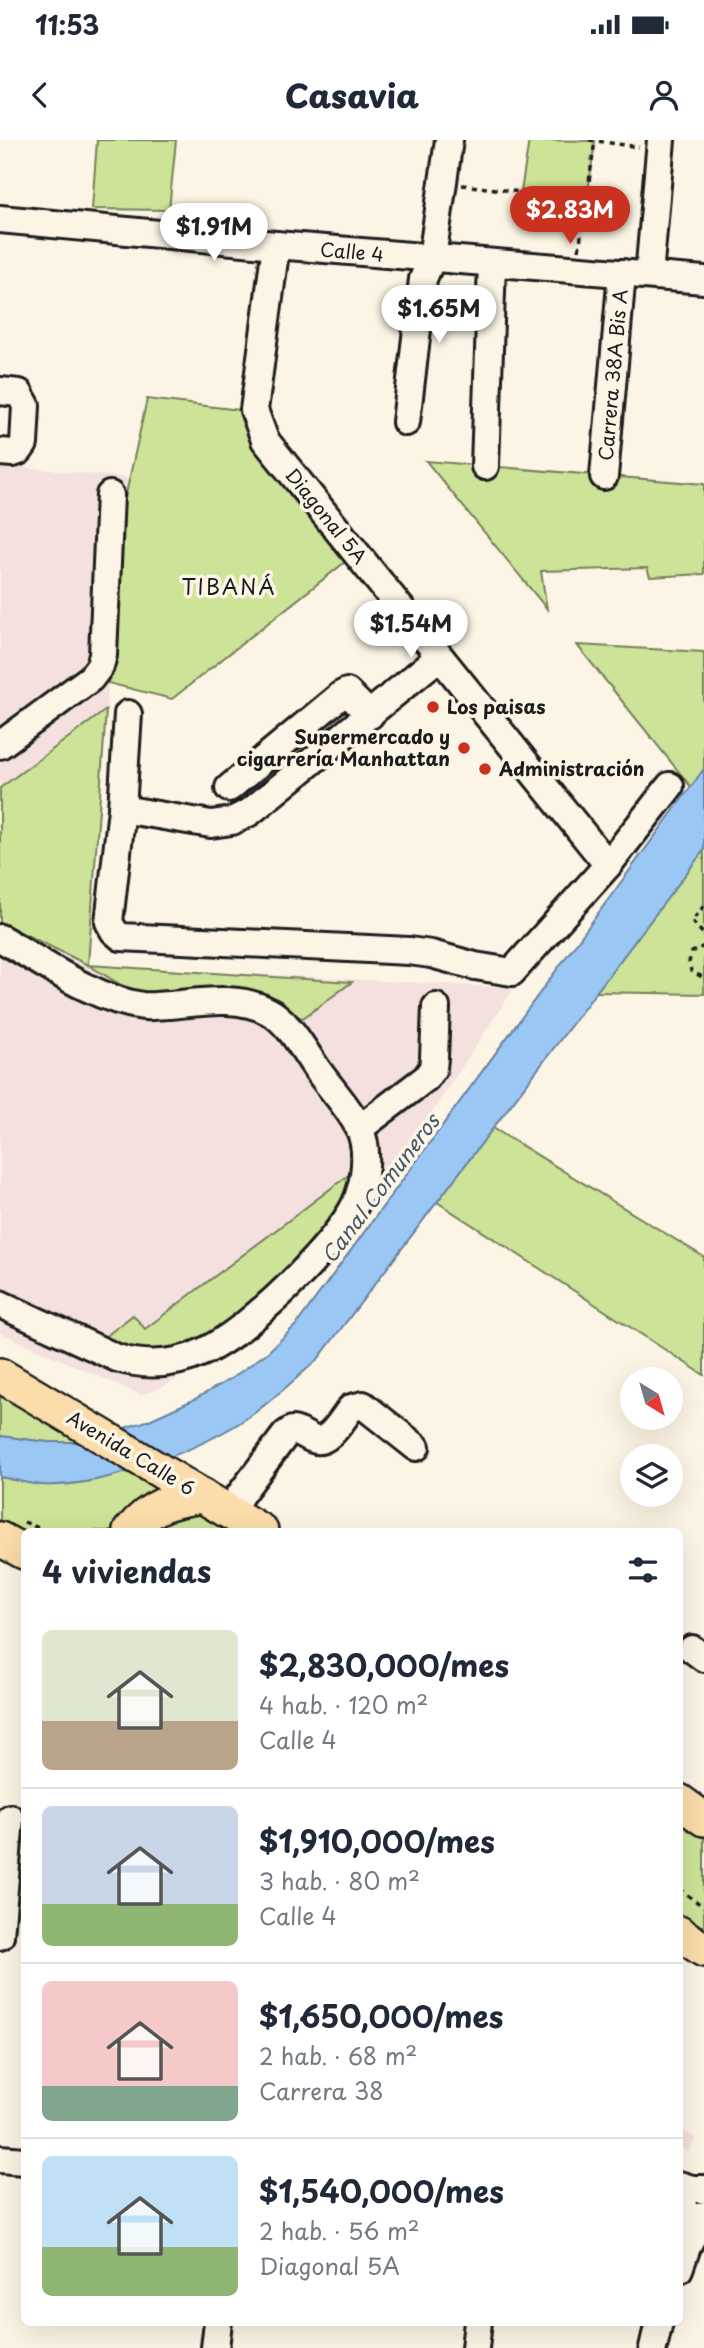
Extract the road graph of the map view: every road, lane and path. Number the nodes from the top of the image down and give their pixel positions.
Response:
1 (449, 140) edge
2 (589, 140) edge
3 (595, 141) edge
4 (660, 145) edge
5 (443, 183) junction
6 (587, 200) junction
7 (0, 219) edge
8 (276, 245) junction
9 (432, 258) junction
10 (492, 263) junction
11 (577, 270) junction
12 (622, 273) junction
13 (649, 275) junction
14 (704, 280) edge
15 (0, 391) edge
16 (406, 422) dead end
17 (0, 452) edge
18 (485, 466) dead end
19 (604, 476) dead end
20 (110, 495) dead end
21 (439, 657) junction
22 (128, 714) dead end
23 (370, 715) junction
24 (0, 746) edge
25 (670, 786) dead end
26 (229, 788) dead end
27 (122, 809) junction
28 (608, 865) junction
29 (704, 906) edge
30 (704, 935) edge
31 (0, 938) edge
32 (704, 946) edge
33 (704, 978) edge
34 (436, 1007) dead end
35 (360, 1128) junction
36 (0, 1304) edge
37 (0, 1375) edge
38 (416, 1447) dead end
39 (205, 1497) junction
40 (133, 1528) edge
41 (256, 1528) edge
42 (0, 1539) edge
43 (21, 1550) edge
44 (683, 1804) edge
45 (11, 1819) edge
46 (704, 1819) edge
47 (683, 1892) edge
48 (704, 1907) edge
49 (0, 1936) edge
50 (683, 1936) edge
51 (704, 1950) edge
52 (0, 2159) edge
53 (21, 2161) edge
54 (683, 2186) edge
55 (704, 2189) edge
56 (683, 2207) edge
57 (704, 2215) edge
58 (688, 2244) junction
59 (683, 2258) edge
60 (218, 2326) edge
61 (478, 2326) edge
62 (658, 2326) edge
63 (215, 2348) edge
64 (475, 2348) edge
65 (653, 2348) edge

1 - 5 street
2 - 3 path
3 - 4 path
3 - 6 path
4 - 13 street
5 - 6 path
5 - 9 street
6 - 11 path
7 - 8 street, Calle 4
8 - 9 street, Calle 4
8 - 21 street, Diagonal 5A
9 - 10 street, Calle 4
9 - 16 street
10 - 11 street, Calle 4
10 - 18 street
11 - 12 street, Calle 4
12 - 13 street, Calle 4
12 - 19 street, Carrera 38A Bis A
13 - 14 street, Calle 4
15 - 17 street
20 - 24 street
21 - 23 street
21 - 28 street, Diagonal 5A
22 - 27 street
23 - 26 street
23 - 27 street
25 - 28 street
27 - 28 street
29 - 30 path
31 - 35 street
32 - 33 path
34 - 35 street
35 - 36 street
37 - 39 main road, Avenida Calle 6
38 - 39 street
39 - 40 main road
39 - 41 main road, Avenida Calle 6
42 - 43 main road
44 - 46 main road
45 - 49 street
47 - 48 path
50 - 51 main road
52 - 53 street
54 - 55 street
56 - 58 street
57 - 58 street
58 - 59 street
60 - 63 street
61 - 64 street
62 - 65 street

